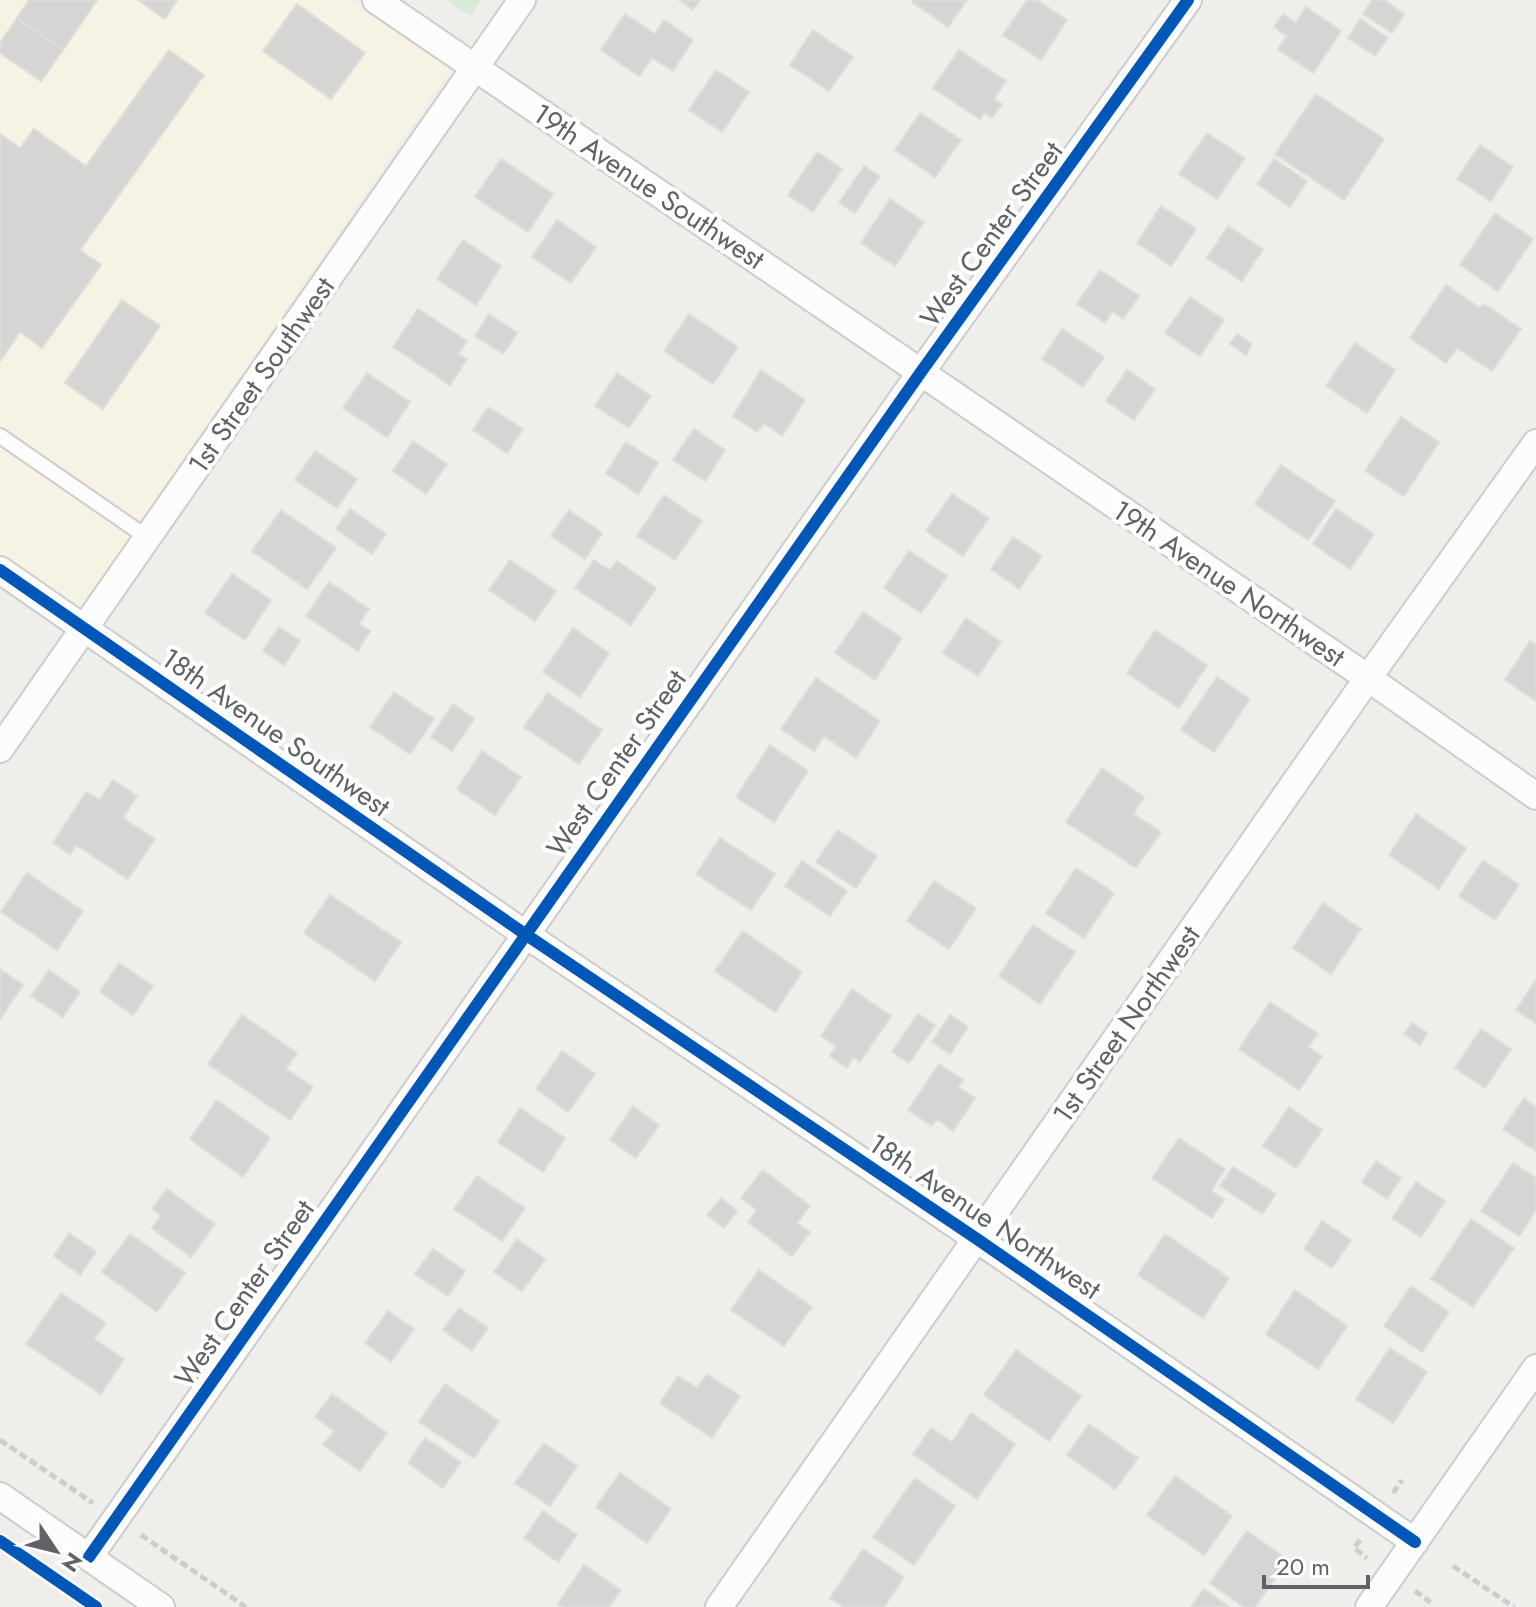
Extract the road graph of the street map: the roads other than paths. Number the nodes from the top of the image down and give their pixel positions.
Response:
1 (376, 0) edge
2 (522, 0) edge
3 (1188, 0) edge
4 (475, 67) junction
5 (921, 372) junction
6 (0, 436) edge
7 (1536, 443) edge
8 (148, 538) junction
9 (0, 570) edge
10 (85, 628) junction
11 (1368, 678) junction
12 (0, 749) edge
13 (1536, 796) edge
14 (525, 934) junction
15 (977, 1239) junction
16 (1536, 1368) edge
17 (0, 1496) edge
18 (1415, 1542) junction
19 (89, 1557) junction
20 (161, 1607) edge
21 (719, 1607) edge
22 (1369, 1607) edge

1 - 4 street, 19th Avenue Southwest
2 - 4 street, 1st Street Southwest
3 - 5 street, West Center Street
4 - 5 street, 19th Avenue Southwest
4 - 8 street, 1st Street Southwest
5 - 11 street, 19th Avenue Northwest
5 - 14 street, West Center Street
6 - 8 lane
7 - 11 street, 1st Street Northwest
8 - 10 street, 1st Street Southwest
9 - 10 street, 18th Avenue Southwest
10 - 12 street, 1st Street Southwest
10 - 14 street, 18th Avenue Southwest
11 - 13 street, 19th Avenue Northwest
11 - 15 street, 1st Street Northwest
14 - 15 street, 18th Avenue Northwest
14 - 19 street, West Center Street
15 - 18 street, 18th Avenue Northwest
15 - 21 street, 1st Street Northwest
16 - 18 street
17 - 19 street
18 - 22 street
19 - 20 street

